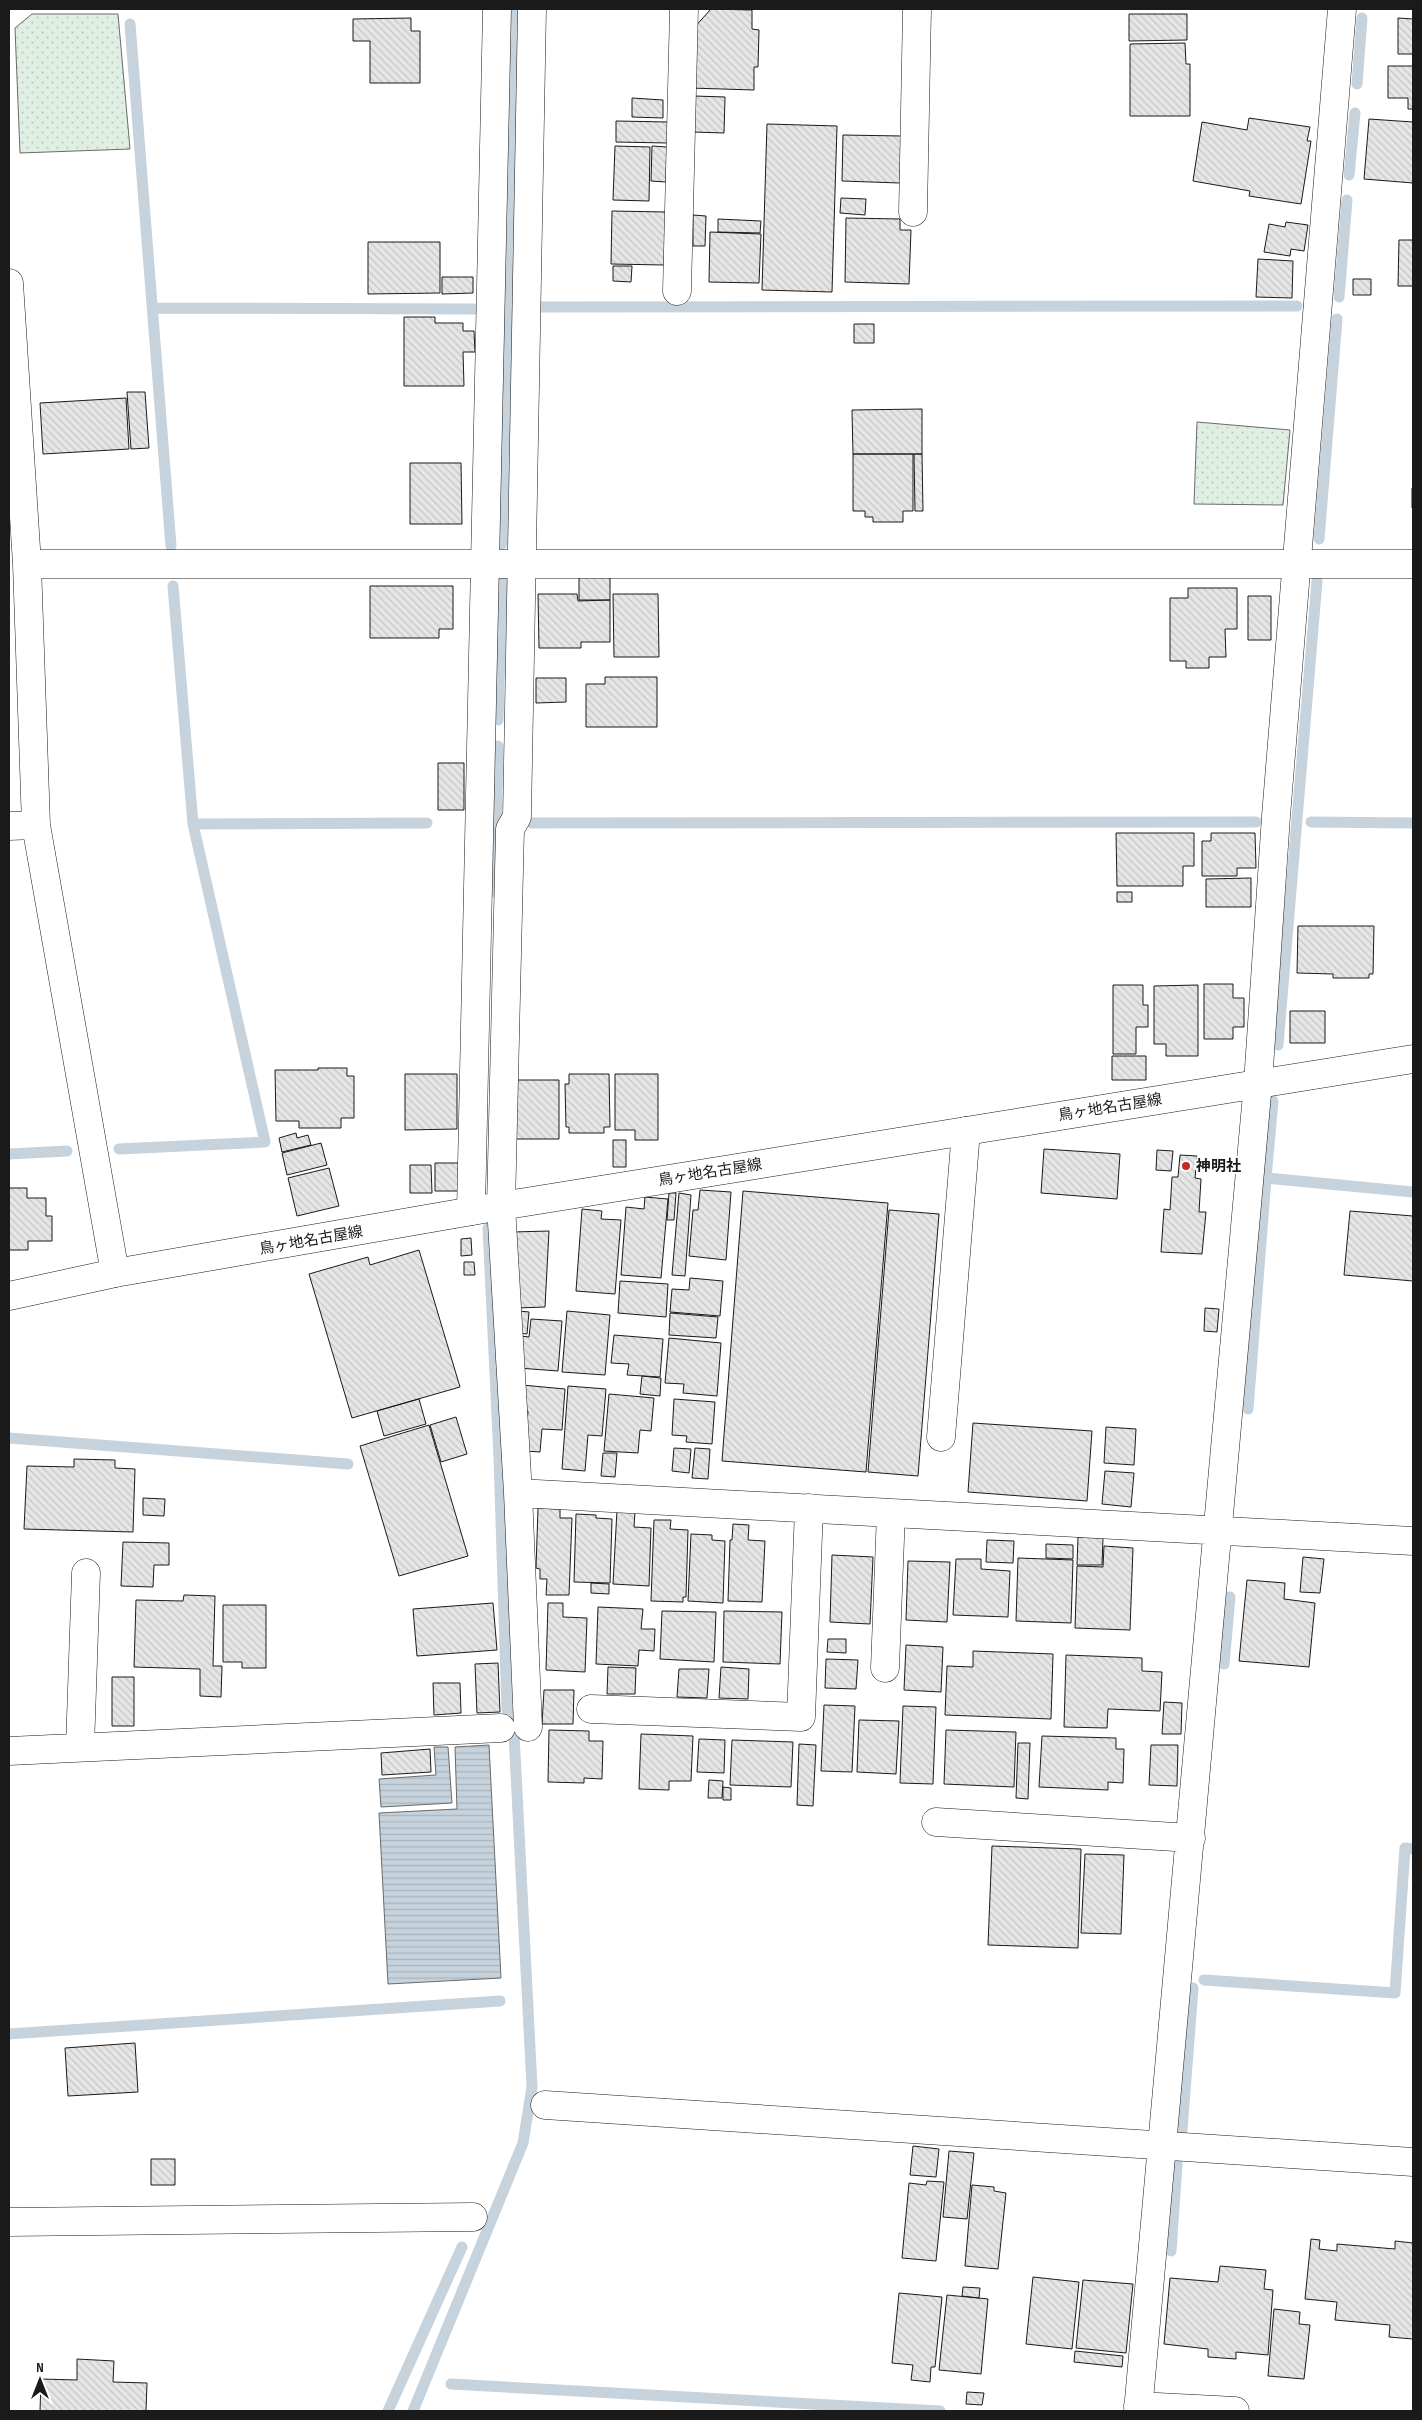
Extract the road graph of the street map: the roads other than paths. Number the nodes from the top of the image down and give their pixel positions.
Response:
1 (497, 9) edge
2 (532, 9) edge
3 (684, 9) edge
4 (917, 9) edge
5 (1342, 9) edge
6 (913, 212) dead end
7 (9, 283) edge
8 (678, 291) dead end
9 (27, 564) junction
10 (484, 564) junction
11 (521, 564) junction
12 (1413, 564) edge
13 (1296, 565) junction
14 (36, 825) junction
15 (9, 826) edge
16 (1413, 1059) edge
17 (1258, 1083) junction
18 (966, 1131) junction
19 (500, 1206) junction
20 (472, 1211) junction
21 (115, 1273) junction
22 (9, 1296) edge
23 (941, 1437) dead end
24 (518, 1493) junction
25 (809, 1508) junction
26 (891, 1513) junction
27 (1218, 1530) junction
28 (1413, 1541) edge
29 (86, 1572) dead end
30 (885, 1668) dead end
31 (591, 1709) dead end
32 (528, 1727) dead end
33 (501, 1728) dead end
34 (80, 1747) junction
35 (9, 1750) edge
36 (936, 1822) dead end
37 (1191, 1838) junction
38 (545, 2105) dead end
39 (1163, 2147) junction
40 (1413, 2162) edge
41 (473, 2217) dead end
42 (9, 2222) edge
43 (1138, 2409) edge
44 (1235, 2411) edge

1 - 10 street
2 - 11 street
3 - 8 street
4 - 6 street
5 - 13 street
7 - 9 street
9 - 10 street
9 - 14 street
10 - 11 street
10 - 20 street
11 - 13 street
11 - 19 street
12 - 13 street
13 - 17 street
14 - 15 street
14 - 21 street
16 - 17 street, 鳥ヶ地名古屋線
17 - 18 street, 鳥ヶ地名古屋線
17 - 27 street
18 - 19 street, 鳥ヶ地名古屋線
18 - 23 street
19 - 20 street, 鳥ヶ地名古屋線
19 - 24 street
20 - 21 street, 鳥ヶ地名古屋線
21 - 22 street, 鳥ヶ地名古屋線
24 - 25 street
24 - 32 street
25 - 26 street
25 - 31 street
26 - 27 street
26 - 30 street
27 - 28 street
27 - 37 street
29 - 34 street
33 - 34 street
34 - 35 street
36 - 37 street
37 - 39 street
38 - 39 street
39 - 40 street
39 - 43 street
41 - 42 street
43 - 44 street

